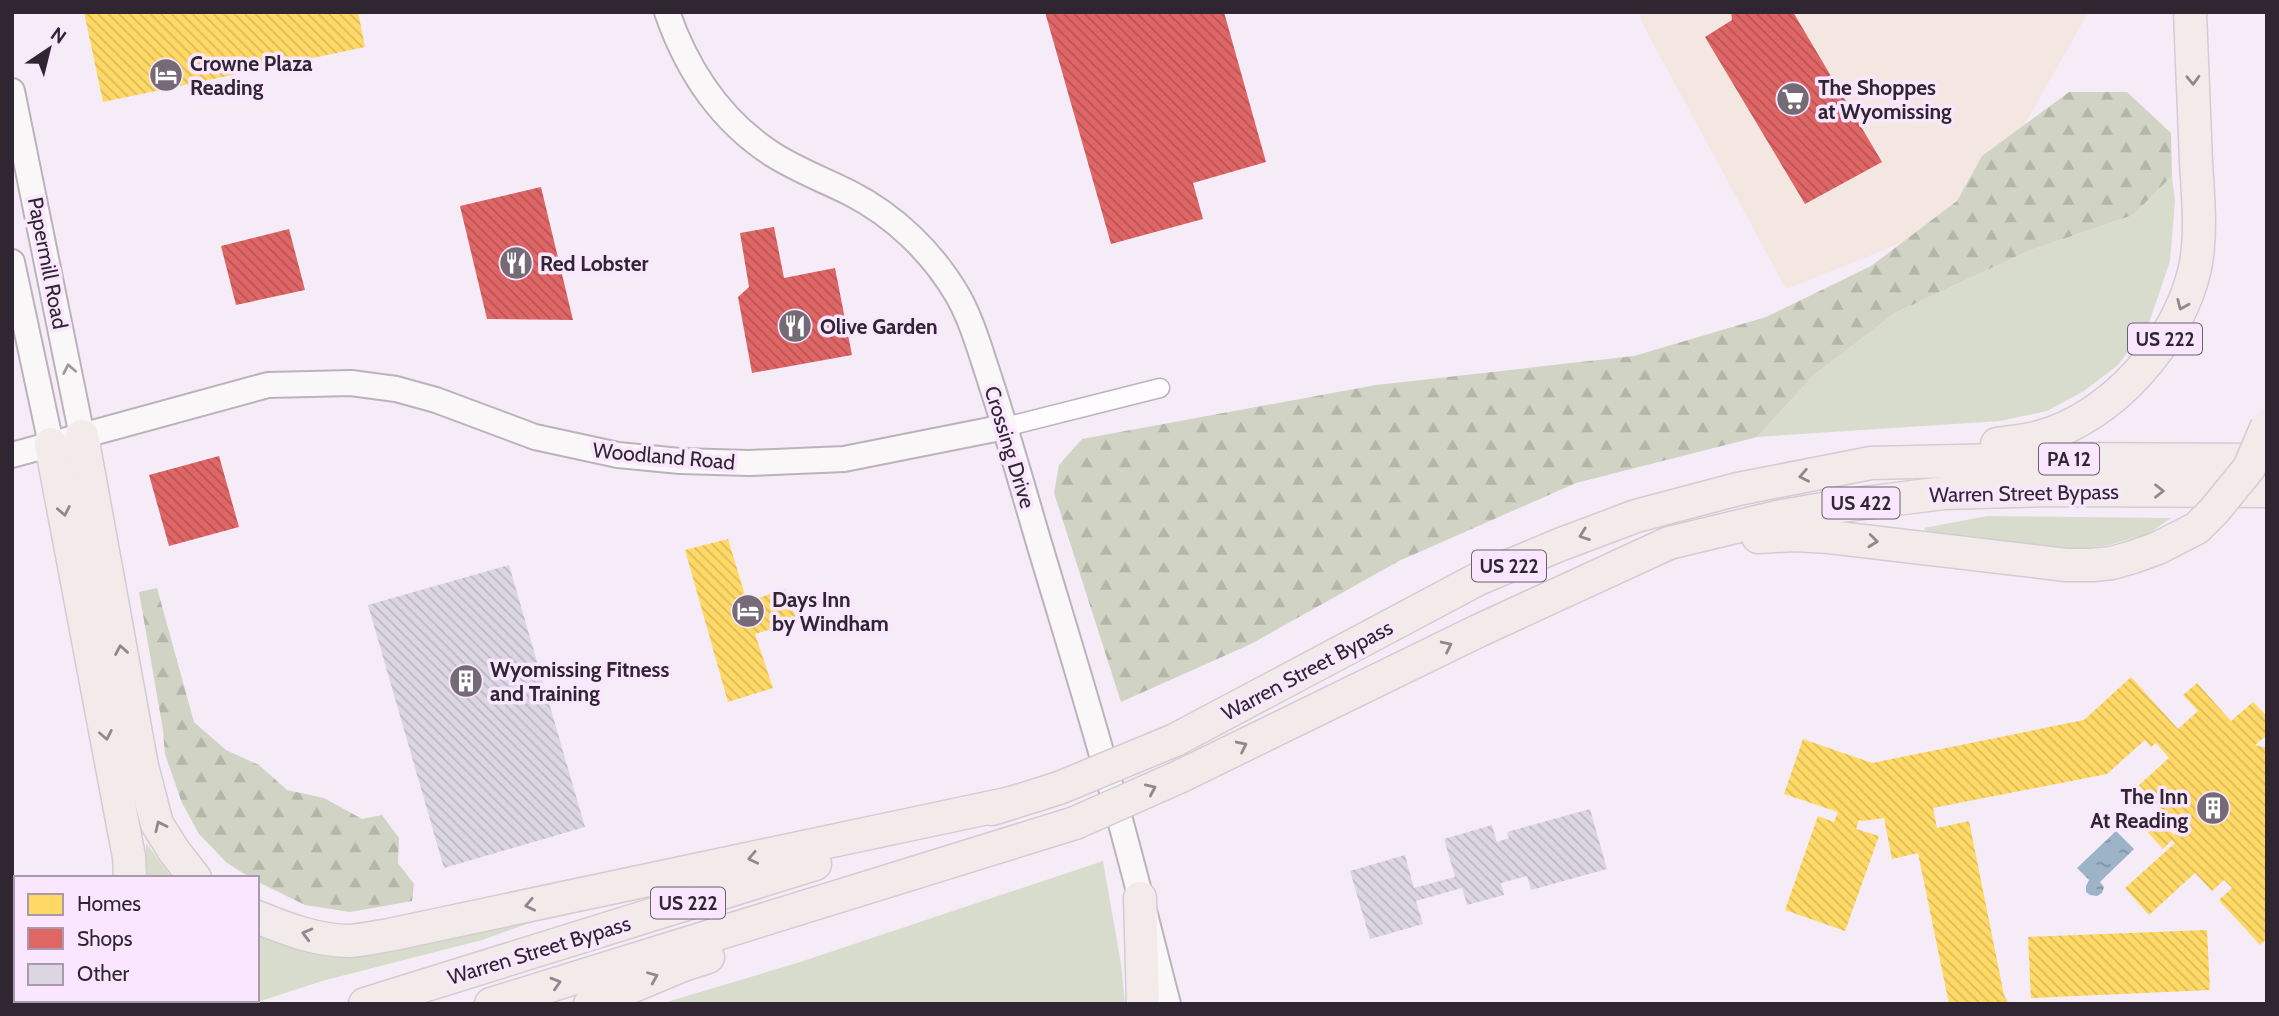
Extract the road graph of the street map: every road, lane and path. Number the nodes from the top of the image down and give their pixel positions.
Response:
1 (667, 12) edge
2 (2190, 12) edge
3 (12, 91) edge
4 (12, 262) edge
5 (1160, 388) dead end
6 (2267, 426) edge
7 (1005, 427) junction
8 (82, 436) junction
9 (51, 444) junction
10 (12, 455) edge
11 (2267, 460) edge
12 (1871, 463) junction
13 (2267, 491) edge
14 (1478, 631) junction
15 (1011, 803) junction
16 (1044, 833) junction
17 (130, 876) edge
18 (193, 876) edge
19 (1140, 898) junction
20 (259, 918) edge
21 (365, 1004) edge
22 (491, 1004) edge
23 (590, 1004) edge
24 (1143, 1004) edge
25 (1168, 1004) edge

1 - 7 main road, Crossing Drive
2 -> 12 highway, US 222
8 -> 3 main road, Papermill Road
4 - 9 main road, Papermill Road
5 - 7 street, Woodland Road
14 -> 6 highway, US 222, bridge
7 - 8 main road, Woodland Road
7 - 19 main road, Crossing Drive
8 - 9 main road, Woodland Road
18 -> 8 highway
9 - 10 main road, Woodland Road
9 -> 17 highway
11 - 12 highway, Warren Street Bypass / PA 12
12 -> 15 highway, Warren Street Bypass / US 222, bridge
14 -> 13 highway, Warren Street Bypass / US 422
16 -> 14 highway, Warren Street Bypass / US 222, bridge
15 -> 20 highway
15 - 21 highway, Warren Street Bypass / US 222
22 -> 16 highway, Warren Street Bypass / US 222
23 -> 16 highway
19 - 24 highway
19 - 25 main road, Crossing Drive

